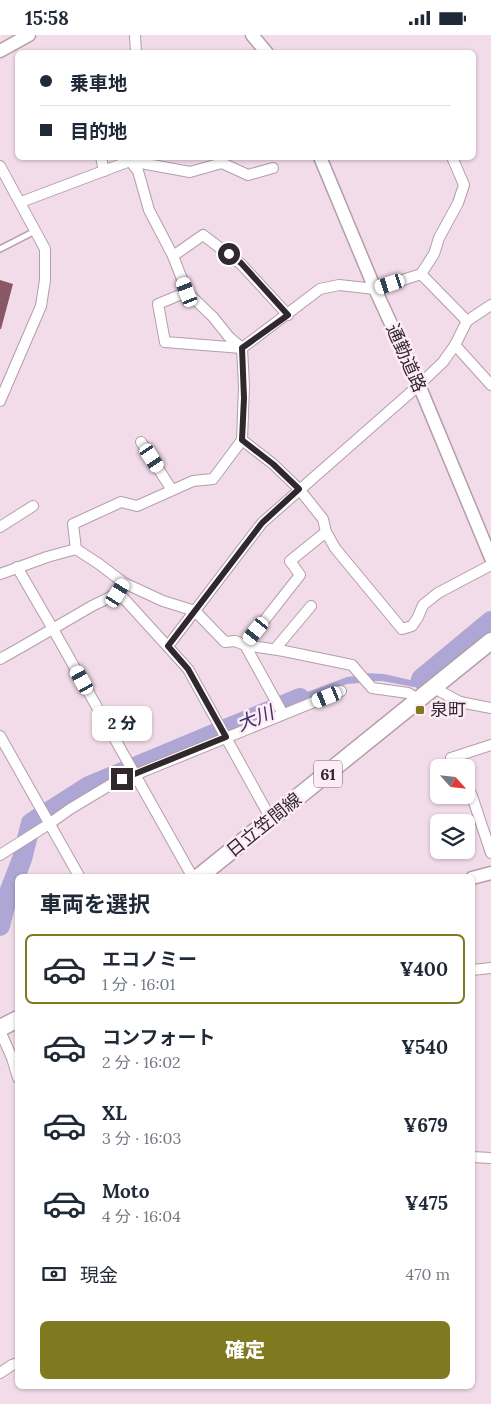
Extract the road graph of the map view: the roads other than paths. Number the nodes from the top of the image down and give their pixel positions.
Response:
1 (29, 35) edge
2 (134, 35) edge
3 (252, 35) edge
4 (136, 50) edge
5 (264, 50) edge
6 (0, 51) edge
7 (102, 160) edge
8 (321, 160) edge
9 (453, 160) edge
10 (130, 161) junction
11 (273, 168) dead end
12 (1, 170) edge
13 (104, 171) junction
14 (21, 202) junction
15 (36, 231) junction
16 (0, 249) edge
17 (173, 256) junction
18 (421, 274) junction
19 (375, 289) junction
20 (187, 292) junction
21 (491, 305) edge
22 (288, 315) junction
23 (467, 321) junction
24 (455, 345) junction
25 (242, 348) junction
26 (418, 385) junction
27 (491, 385) edge
28 (0, 401) edge
29 (242, 440) junction
30 (141, 442) dead end
31 (299, 489) junction
32 (172, 490) junction
33 (33, 506) dead end
34 (0, 527) edge
35 (326, 532) junction
36 (76, 549) junction
37 (491, 558) edge
38 (491, 565) edge
39 (17, 567) junction
40 (0, 574) edge
41 (124, 583) junction
42 (118, 593) junction
43 (312, 606) dead end
44 (195, 611) junction
45 (54, 629) junction
46 (491, 641) edge
47 (244, 645) junction
48 (168, 646) junction
49 (275, 649) junction
50 (0, 659) edge
51 (434, 689) junction
52 (341, 691) dead end
53 (420, 700) junction
54 (491, 708) edge
55 (281, 709) junction
56 (223, 733) junction
57 (0, 737) edge
58 (491, 745) edge
59 (453, 759) edge
60 (131, 770) junction
61 (475, 804) edge
62 (46, 818) junction
63 (271, 819) junction
64 (491, 853) edge
65 (0, 855) edge
66 (491, 873) edge
67 (78, 874) edge
68 (191, 874) edge
69 (202, 874) edge
70 (475, 878) edge
71 (491, 967) edge
72 (475, 970) edge
73 (15, 1021) edge
74 (0, 1030) edge
75 (15, 1068) edge
76 (475, 1157) edge
77 (491, 1158) edge
78 (15, 1364) edge
79 (0, 1373) edge

1 - 6 street
2 - 4 street
3 - 5 street
7 - 13 street
8 - 19 street, 通勤道路
9 - 18 street
10 - 11 street
10 - 13 street
10 - 17 street
12 - 14 street
13 - 14 street
14 - 15 street
15 - 16 lane
15 - 28 street
17 - 20 street
17 - 22 street
18 - 19 street
18 - 23 street
19 - 22 street
19 - 26 street, 通勤道路
20 - 25 street
20 - 25 street
21 - 23 street
22 - 25 street
23 - 24 street
24 - 26 street
24 - 27 street
25 - 29 street
26 - 31 street
26 - 37 street, 通勤道路
29 - 31 street
29 - 32 street
30 - 32 street
31 - 35 street
31 - 44 street
32 - 36 street
33 - 34 street
35 - 38 street
35 - 47 street
36 - 39 street
36 - 41 street
39 - 40 street
39 - 45 street
41 - 42 street
41 - 44 street
42 - 45 street
42 - 48 street
43 - 49 street
44 - 47 street
44 - 48 street
45 - 50 street
45 - 60 street
46 - 51 main road, 日立笠間線 / 61
47 - 49 street
47 - 55 street
48 - 56 street
49 - 53 street
51 - 53 main road, 日立笠間線 / 61
51 - 54 street
52 - 55 street
53 - 63 main road, 日立笠間線 / 61
55 - 56 street
56 - 60 street
56 - 63 street
57 - 62 street
58 - 59 street
60 - 62 street
60 - 68 street
61 - 64 street
62 - 65 street
62 - 67 street
63 - 69 main road, 日立笠間線 / 61
66 - 70 street
71 - 72 street
73 - 74 main road
74 - 75 street
76 - 77 street
78 - 79 street

